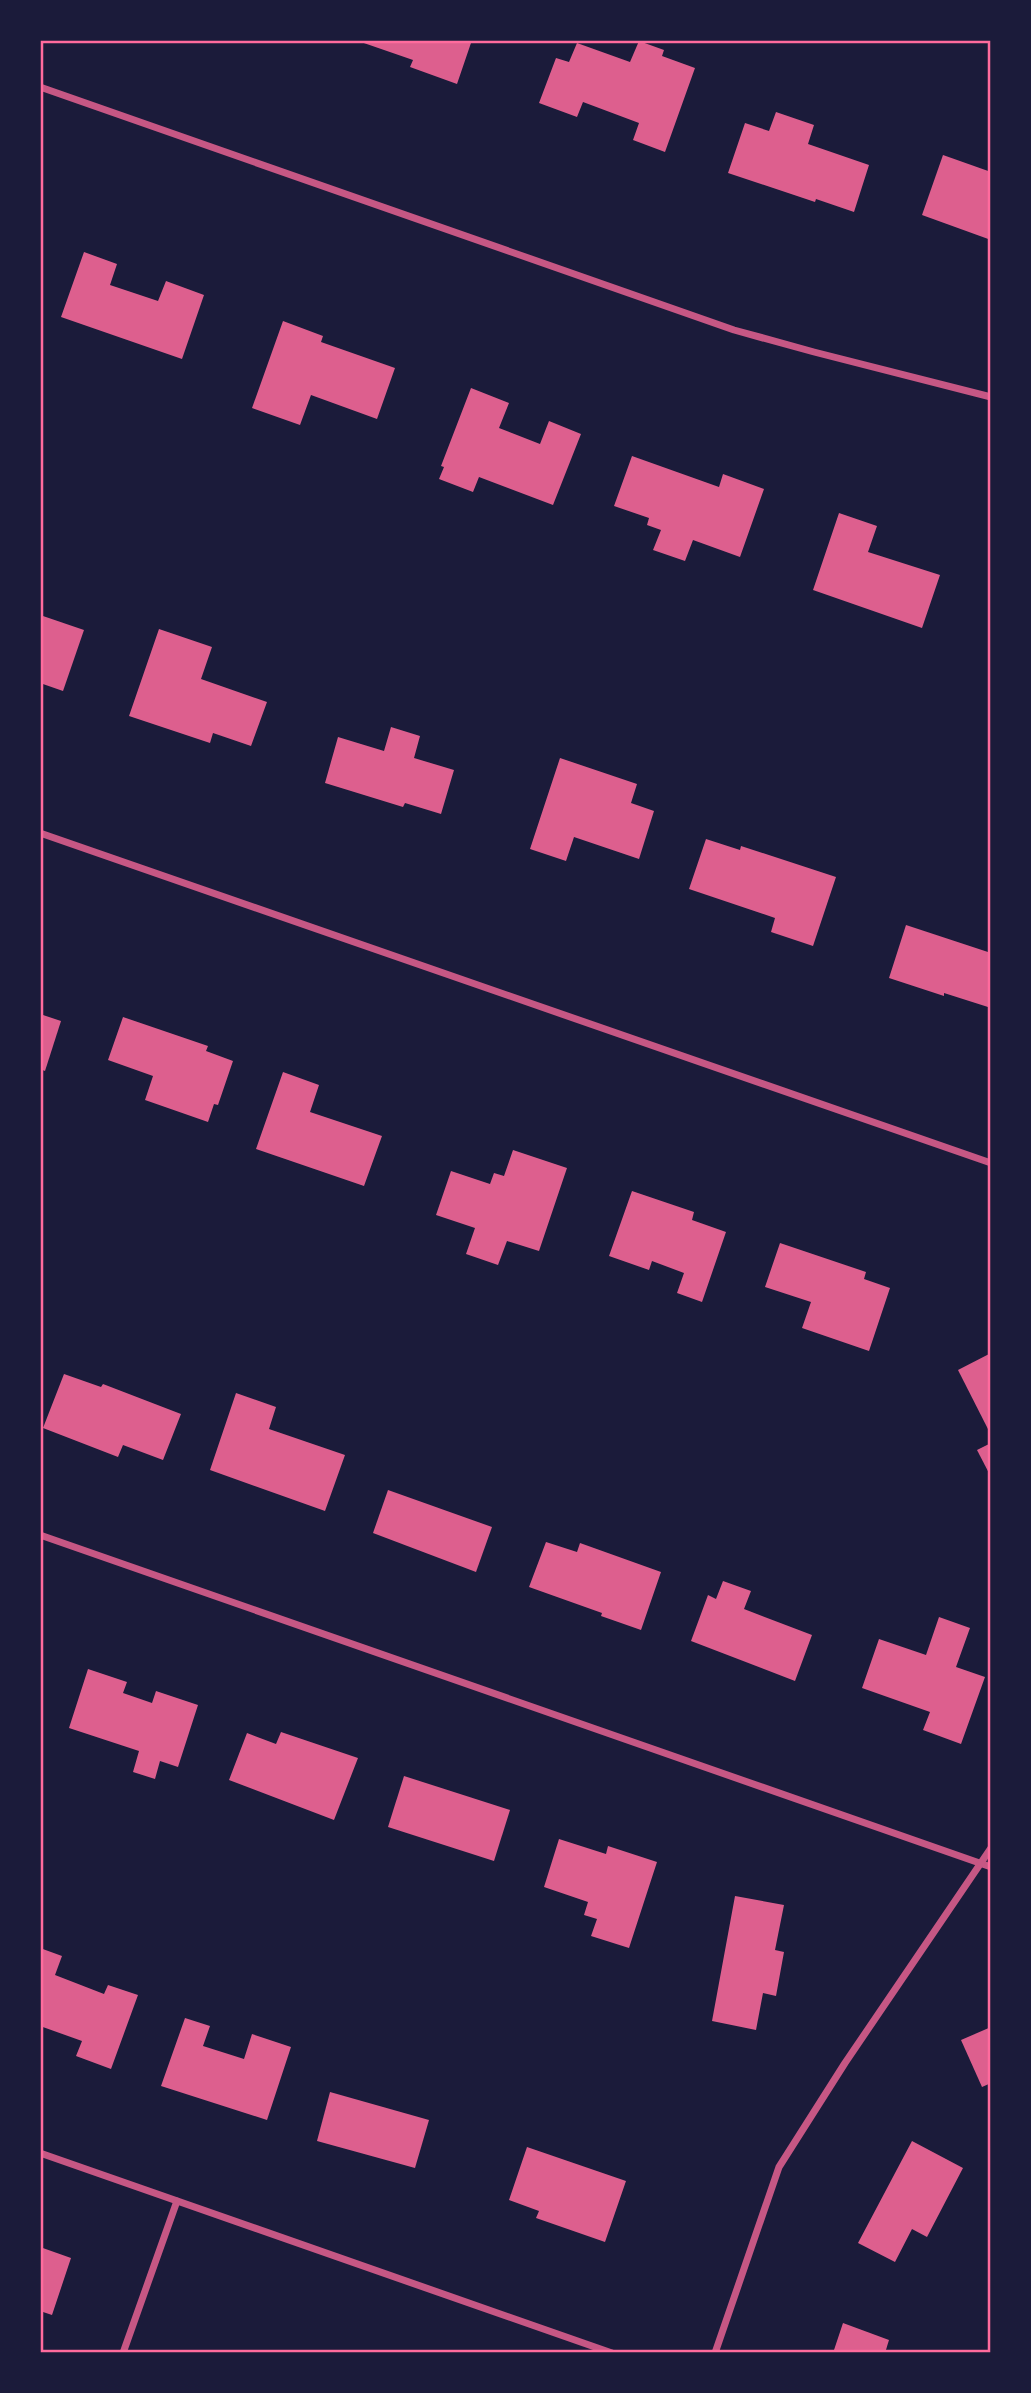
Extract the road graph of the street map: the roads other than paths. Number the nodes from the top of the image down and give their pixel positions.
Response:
1 (40, 87) edge
2 (991, 397) edge
3 (40, 833) edge
4 (991, 1163) edge
5 (40, 1535) edge
6 (991, 1848) edge
7 (981, 1863) junction
8 (991, 1867) edge
9 (40, 2153) edge
10 (177, 2201) junction
11 (122, 2353) edge
12 (612, 2353) edge
13 (715, 2353) edge

1 - 2 street
3 - 4 street
5 - 7 street
6 - 7 street
7 - 8 street
7 - 13 street
9 - 10 street
10 - 11 street
10 - 12 street

